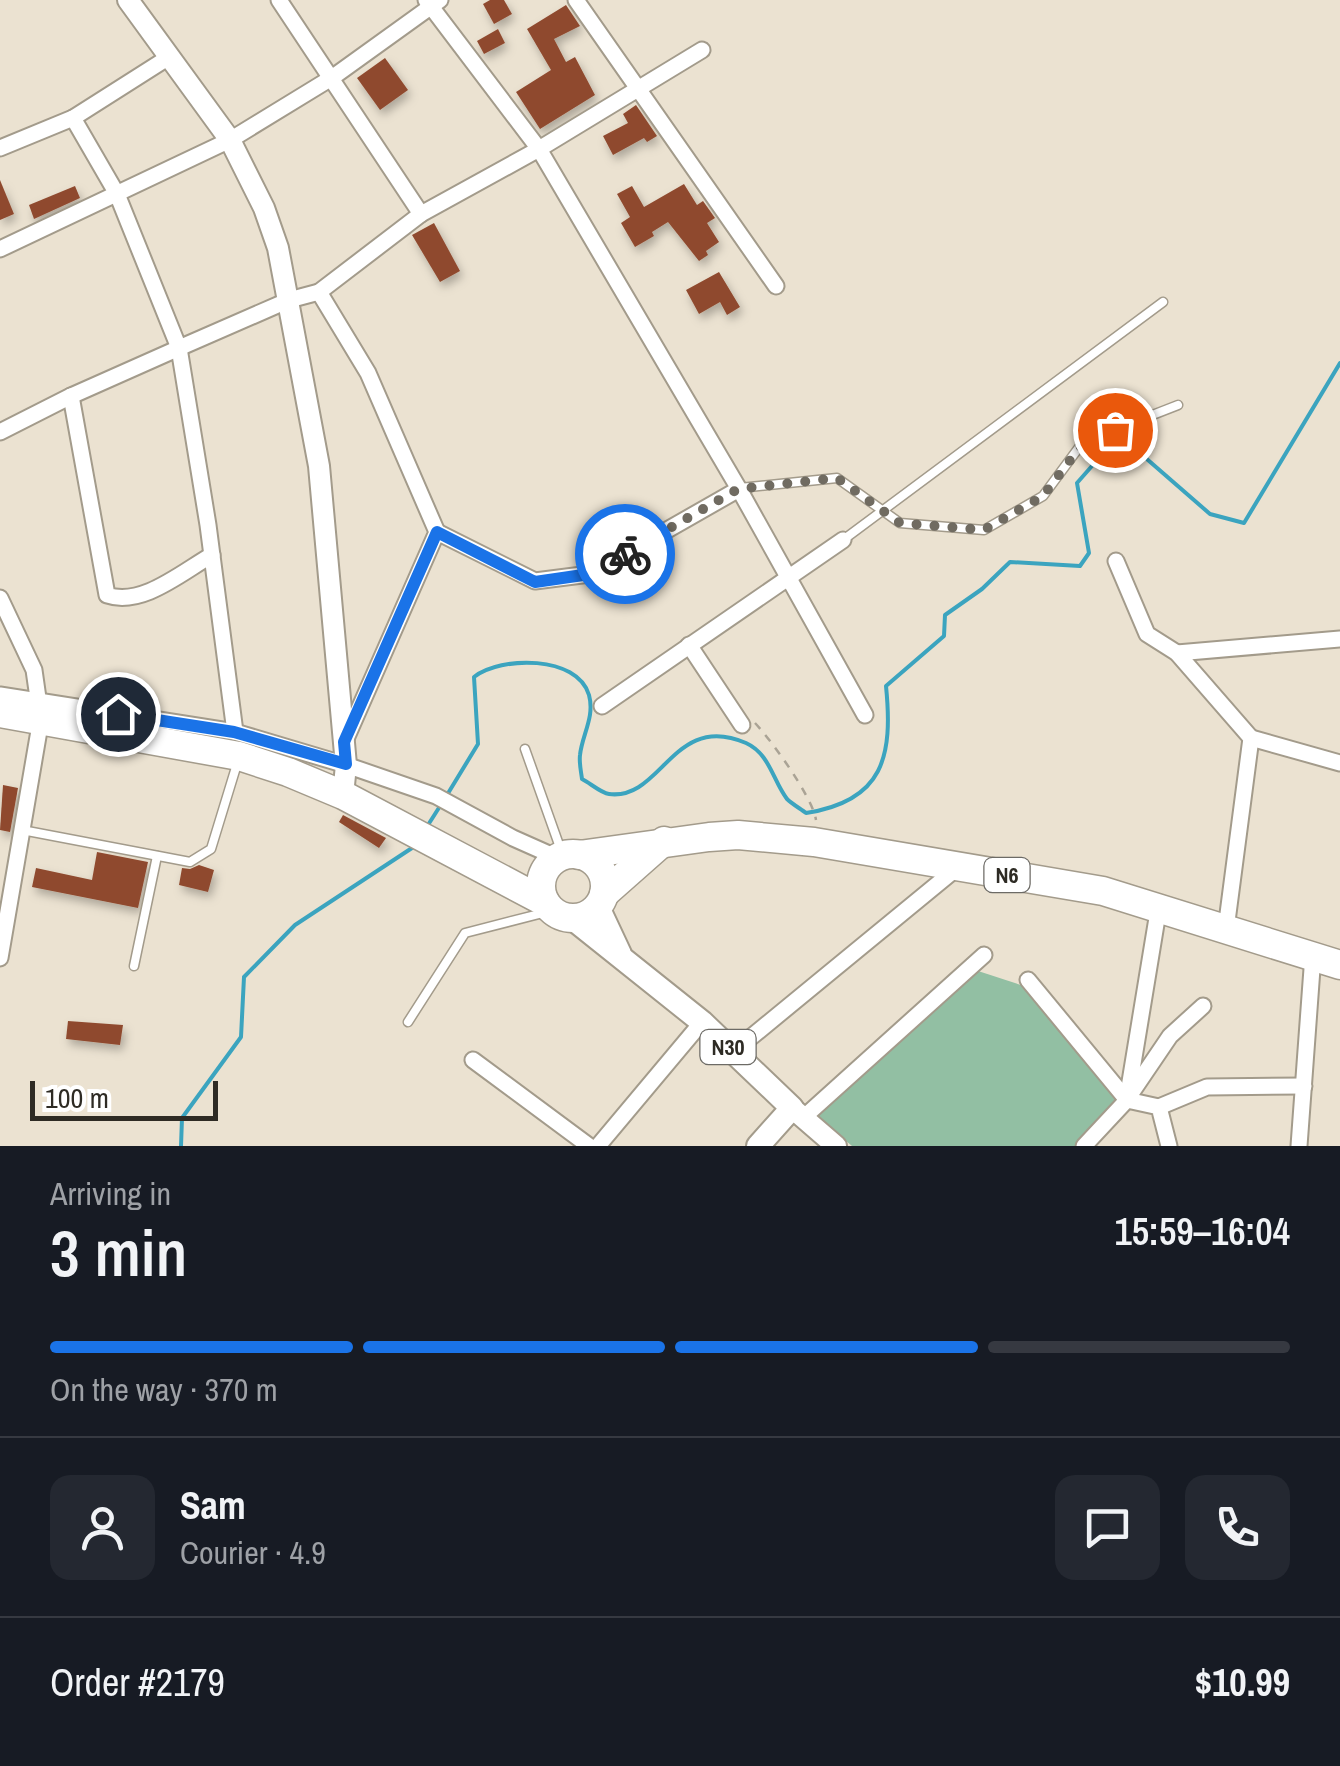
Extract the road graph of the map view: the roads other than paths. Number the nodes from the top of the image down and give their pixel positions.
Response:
1 (128, 0) edge
2 (279, 0) edge
3 (576, 0) edge
4 (432, 2) edge
5 (702, 50) dead end
6 (170, 57) junction
7 (333, 77) junction
8 (637, 90) junction
9 (74, 118) junction
10 (230, 140) junction
11 (0, 148) edge
12 (539, 149) junction
13 (117, 194) junction
14 (421, 214) junction
15 (0, 249) edge
16 (776, 286) dead end
17 (319, 292) junction
18 (289, 300) junction
19 (1163, 302) dead end
20 (179, 348) junction
21 (71, 396) junction
22 (1178, 405) dead end
23 (0, 432) edge
24 (738, 489) junction
25 (884, 511) junction
26 (437, 532) junction
27 (843, 540) joint
28 (212, 554) junction
29 (1116, 560) dead end
30 (788, 578) junction
31 (0, 598) edge
32 (1340, 639) edge
33 (690, 645) junction
34 (1178, 654) junction
35 (0, 695) edge
36 (602, 706) dead end
37 (40, 710) junction
38 (0, 713) edge
39 (865, 715) dead end
40 (742, 725) road end
41 (1251, 738) junction
42 (344, 742) junction
43 (237, 744) junction
44 (525, 749) dead end
45 (1340, 762) edge
46 (346, 764) junction
47 (343, 794) junction
48 (22, 830) junction
49 (665, 840) junction
50 (157, 856) junction
51 (562, 858) junction
52 (477, 866) junction
53 (957, 868) junction
54 (7, 871) edge
55 (574, 906) junction
56 (1158, 906) junction
57 (1226, 929) junction
58 (1313, 955) junction
59 (984, 956) dead end
60 (0, 958) edge
61 (1340, 965) edge
62 (134, 966) dead end
63 (1028, 980) dead end
64 (1204, 1006) dead end
65 (408, 1022) dead end
66 (702, 1022) junction
67 (733, 1052) junction
68 (473, 1060) dead end
69 (1304, 1086) junction
70 (1127, 1100) junction
71 (1159, 1107) junction
72 (798, 1113) junction
73 (589, 1146) edge
74 (598, 1146) edge
75 (758, 1146) edge
76 (836, 1146) edge
77 (1084, 1146) edge
78 (1169, 1146) edge
79 (1300, 1146) edge

1 - 6 main road
2 - 7 street
3 - 8 street
4 - 7 street
4 - 12 street
5 - 8 street
6 - 9 street
6 - 10 main road
7 - 10 street
7 - 14 street
8 - 12 street
8 - 16 street
9 - 11 street
9 - 13 street
10 - 13 street
10 - 18 main road
12 - 14 street
12 - 24 street
13 - 15 street
13 - 20 street
14 - 17 street
17 - 18 street
17 - 26 street
18 - 20 street
18 - 42 main road
19 - 25 lane
20 - 21 street
20 - 28 street
21 - 23 street
21 - 28 street
22 - 25 lane
24 - 25 lane
24 - 26 street
24 - 30 street
25 - 27 lane
26 - 42 street
27 - 30 street
28 - 43 street
29 - 34 street
30 - 33 street
30 - 39 street
31 - 37 street
32 - 34 street
33 - 36 street
33 - 40 street
34 - 41 street
35 - 37 street
37 - 38 highway, N6
37 - 43 highway, N6
37 - 48 street
41 - 45 street
41 - 57 street
42 - 46 main road
43 - 46 street
43 - 47 highway, N6
43 - 50 lane
44 - 51 lane
46 - 47 main road
46 - 51 street
47 - 52 highway, N6
48 - 50 lane
48 - 54 street
49 - 51 highway, N6
49 - 53 highway, N6
49 - 55 highway
50 - 62 lane
51 - 52 highway, N6
51 - 55 highway
51 - 55 highway
52 - 55 highway, N6
53 - 56 highway, N6
53 - 67 street
54 - 60 street
55 - 65 lane
55 - 66 main road, N30
56 - 57 highway, N6
56 - 70 street
57 - 58 highway, N6
58 - 61 highway, N6
58 - 69 street
59 - 72 street
63 - 70 street
64 - 70 street
66 - 67 main road, N30
66 - 74 street
67 - 72 main road, N30
68 - 73 street
69 - 71 street
69 - 79 street
70 - 71 street
70 - 77 street
71 - 78 street
72 - 75 main road
72 - 76 main road

